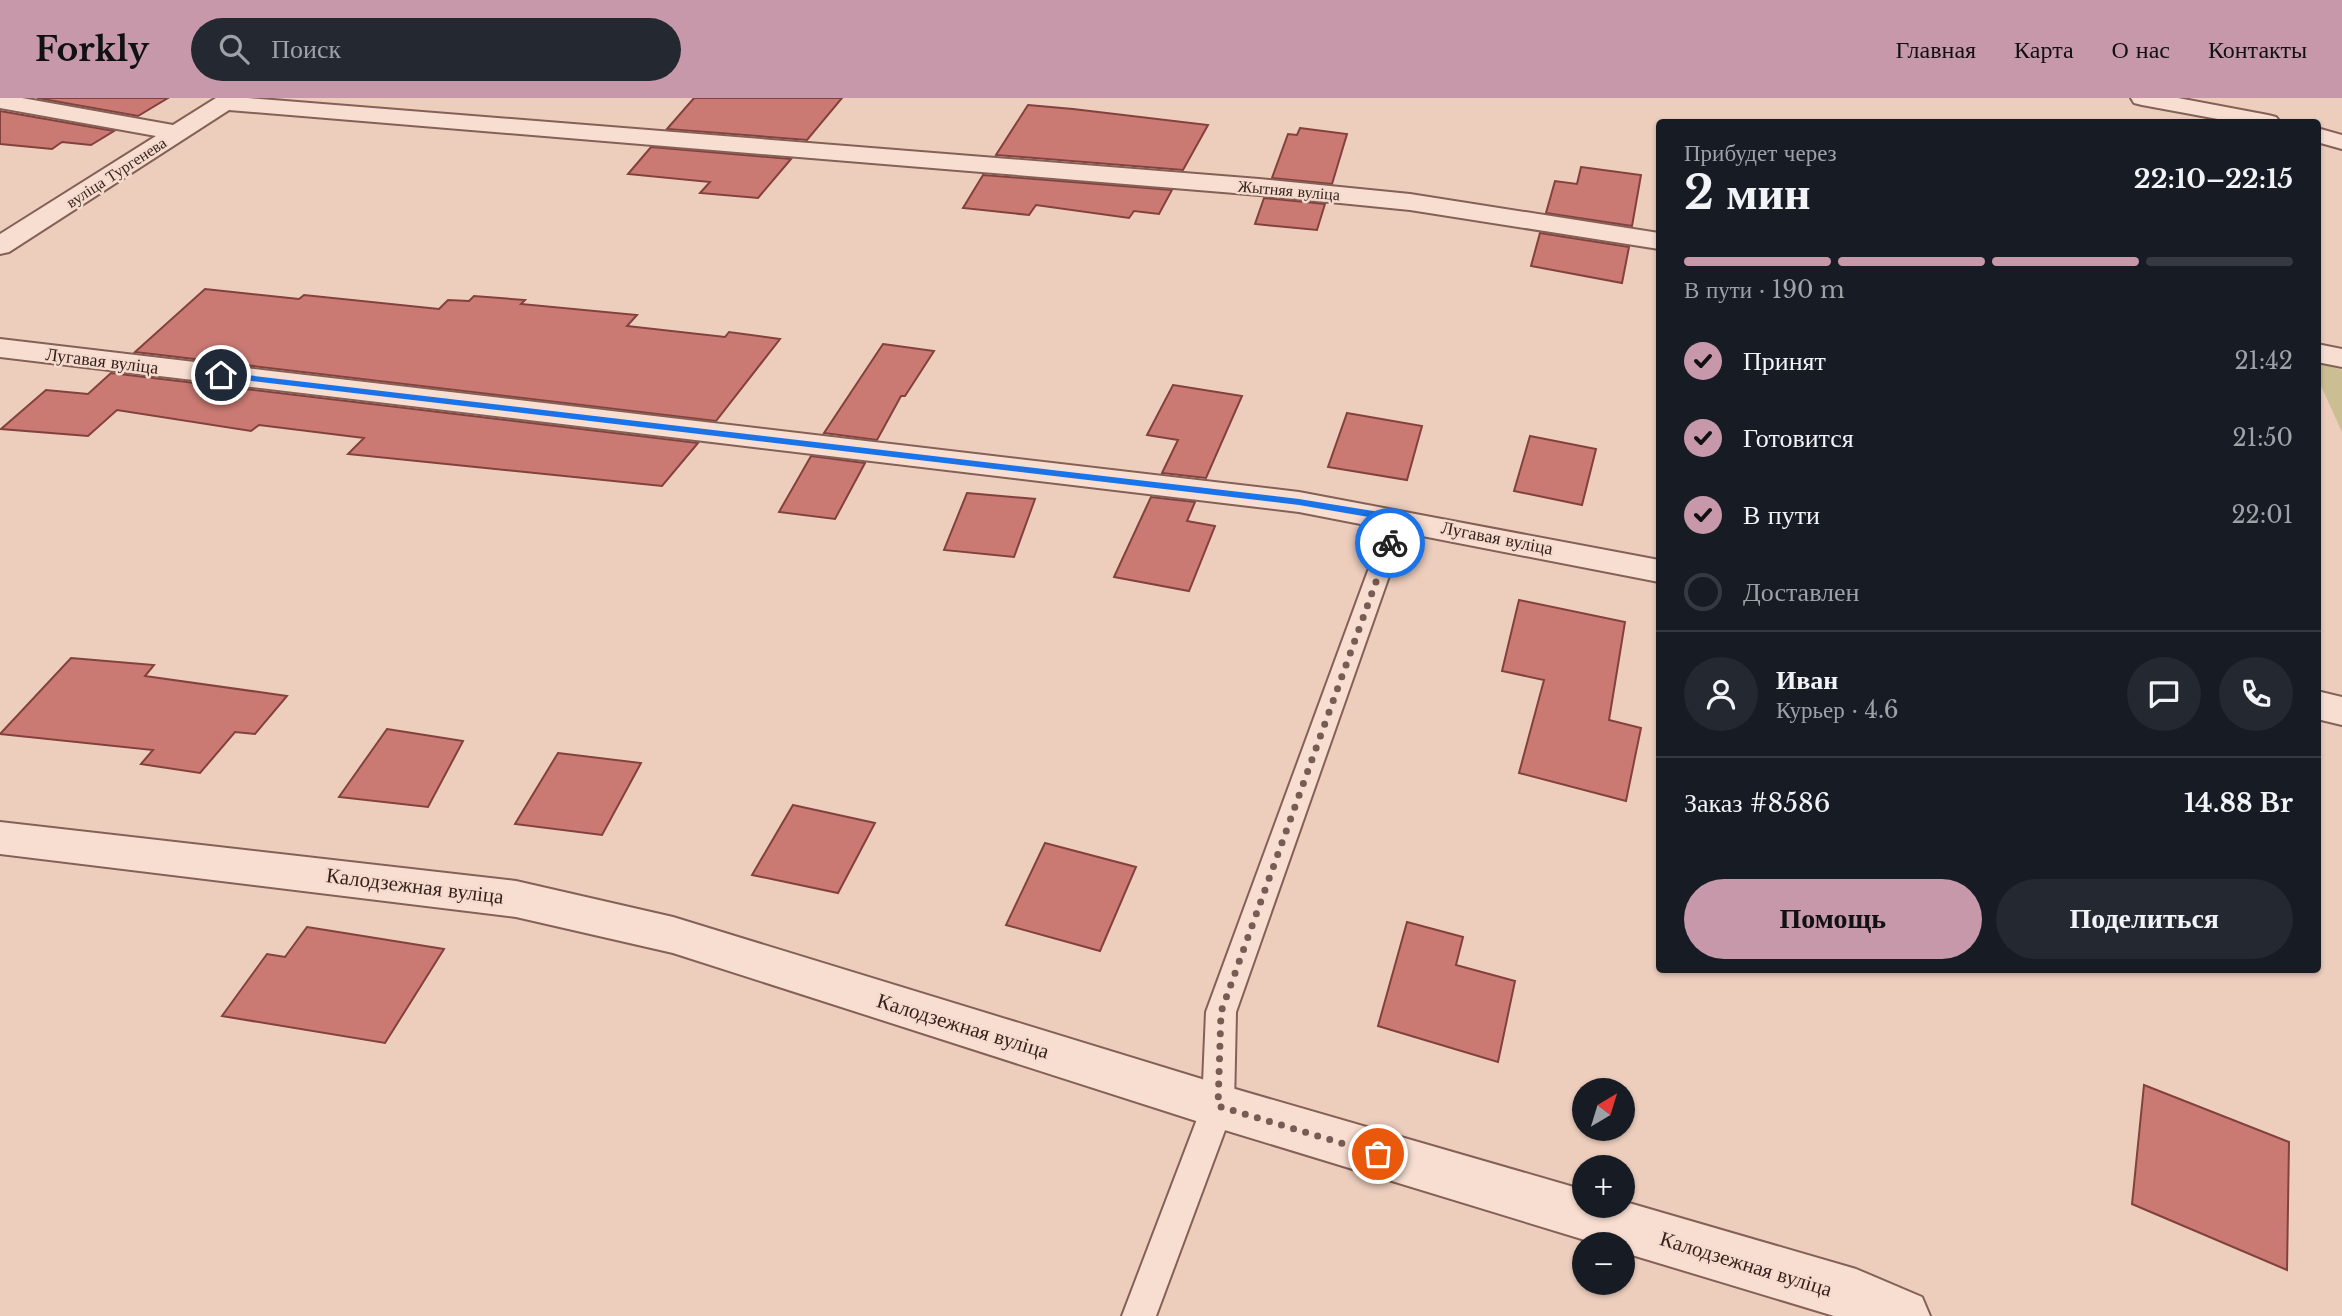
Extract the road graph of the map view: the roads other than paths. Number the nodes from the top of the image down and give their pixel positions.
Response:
1 (2141, 98) edge
2 (228, 100) edge
3 (0, 101) edge
4 (2252, 119) edge
5 (177, 133) junction
6 (2321, 136) edge
7 (2342, 142) edge
8 (1656, 241) edge
9 (0, 246) edge
10 (0, 348) edge
11 (2321, 354) edge
12 (2342, 358) edge
13 (1398, 519) junction
14 (1656, 570) edge
15 (2321, 706) edge
16 (2342, 711) edge
17 (0, 838) edge
18 (1218, 1106) junction
19 (1139, 1316) edge
20 (1903, 1316) edge

1 - 4 street
2 - 5 street, вуліца Тургенева
2 - 8 street, Жытняя вуліца
3 - 5 street
5 - 9 street, вуліца Тургенева
6 - 7 street
10 - 13 street, Лугавая вуліца
11 - 12 street
13 - 14 street, Лугавая вуліца
13 - 18 lane
15 - 16 street
17 - 18 street, Калодзежная вуліца
18 - 19 lane
18 - 20 street, Калодзежная вуліца

